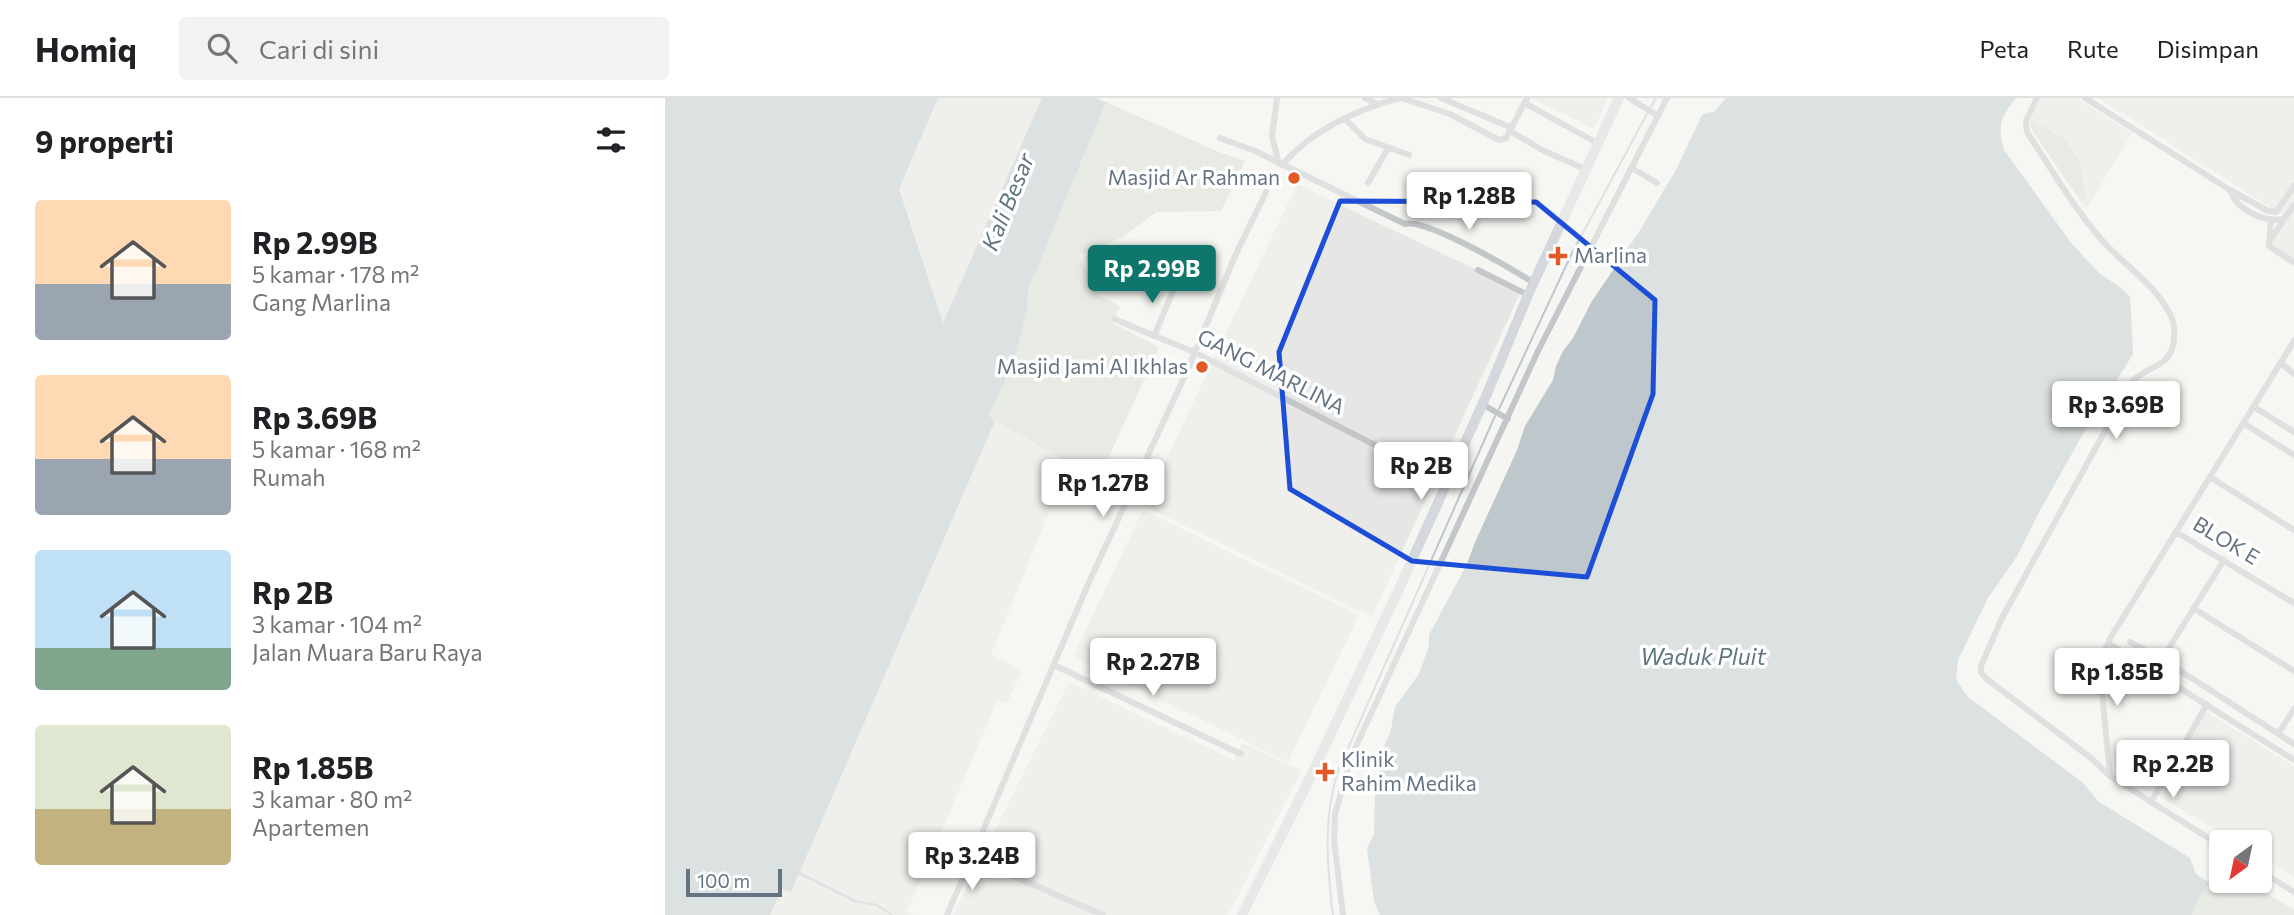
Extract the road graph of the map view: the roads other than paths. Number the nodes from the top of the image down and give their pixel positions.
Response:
1 (1277, 98) edge
2 (1366, 98) edge
3 (1400, 98) edge
4 (1441, 98) edge
5 (1619, 98) edge
6 (1629, 98) edge
7 (1667, 98) edge
8 (2037, 98) edge
9 (2085, 98) edge
10 (1527, 99) edge
11 (1377, 104) junction
12 (1658, 116) junction
13 (1345, 118) junction
14 (1511, 130) junction
15 (1220, 138) dead end
16 (1599, 145) junction
17 (1388, 148) junction
18 (1409, 155) dead end
19 (1281, 164) junction
20 (1632, 168) junction
21 (1587, 170) junction
22 (1369, 183) dead end
23 (1657, 183) dead end
24 (2294, 186) edge
25 (2230, 190) junction
26 (1266, 192) dead end
27 (2294, 205) edge
28 (2284, 219) junction
29 (2271, 220) junction
30 (2269, 243) junction
31 (2294, 262) edge
32 (1478, 270) dead end
33 (1534, 283) junction
34 (1176, 284) dead end
35 (1528, 295) junction
36 (1114, 319) dead end
37 (1154, 336) junction
38 (2294, 341) edge
39 (1194, 352) junction
40 (2281, 363) junction
41 (2294, 374) edge
42 (1482, 404) junction
43 (2254, 407) junction
44 (1508, 419) junction
45 (2243, 423) junction
46 (2294, 432) edge
47 (2294, 455) edge
48 (2210, 477) junction
49 (1447, 482) junction
50 (2294, 530) edge
51 (2176, 532) junction
52 (2224, 560) junction
53 (2294, 603) edge
54 (2193, 608) junction
55 (2109, 640) junction
56 (2130, 642) dead end
57 (2162, 659) junction
58 (1054, 665) junction
59 (2294, 671) edge
60 (2207, 704) junction
61 (2294, 709) edge
62 (2278, 734) junction
63 (2294, 744) edge
64 (1241, 754) dead end
65 (2294, 760) edge
66 (2110, 776) junction
67 (2151, 802) junction
68 (2209, 838) edge
69 (972, 858) junction
70 (2272, 878) edge
71 (2294, 892) edge
72 (947, 915) edge
73 (1103, 915) edge
74 (1242, 915) edge
75 (1343, 915) edge

1 - 19 street
2 - 11 street
3 - 11 street
3 - 14 street
4 - 14 street
5 - 16 street
6 - 12 street
7 - 12 street
8 - 66 street
9 - 25 street
10 - 14 street
10 - 16 street
11 - 13 street
12 - 20 street
13 - 17 street
13 - 19 street
14 - 21 street
15 - 19 street
16 - 21 street
17 - 18 street
17 - 22 street
19 - 33 street
20 - 23 street
20 - 44 street
21 - 33 street
24 - 25 street
25 - 29 street
26 - 39 street
27 - 28 street
28 - 29 street
28 - 30 street
29 - 30 street
30 - 31 street
32 - 35 street
33 - 35 street
34 - 37 street
35 - 42 street
36 - 37 street, GANG MARLINA
37 - 39 street, GANG MARLINA
38 - 40 street
39 - 49 street, GANG MARLINA
39 - 58 street
40 - 41 street
40 - 43 street
42 - 44 street
42 - 49 street
43 - 45 street
43 - 46 street
44 - 75 street
45 - 47 street
45 - 48 street
48 - 50 street
48 - 51 street
49 - 74 street
51 - 52 street, BLOK E
51 - 55 street
52 - 53 street, BLOK E
52 - 54 street
54 - 57 street
54 - 59 street
55 - 60 street
55 - 66 street
56 - 57 street
57 - 62 street
58 - 64 street
58 - 69 street
60 - 65 street
60 - 67 street
61 - 62 street
62 - 63 street
66 - 67 street
67 - 68 street
69 - 72 street
69 - 73 street
70 - 71 street

